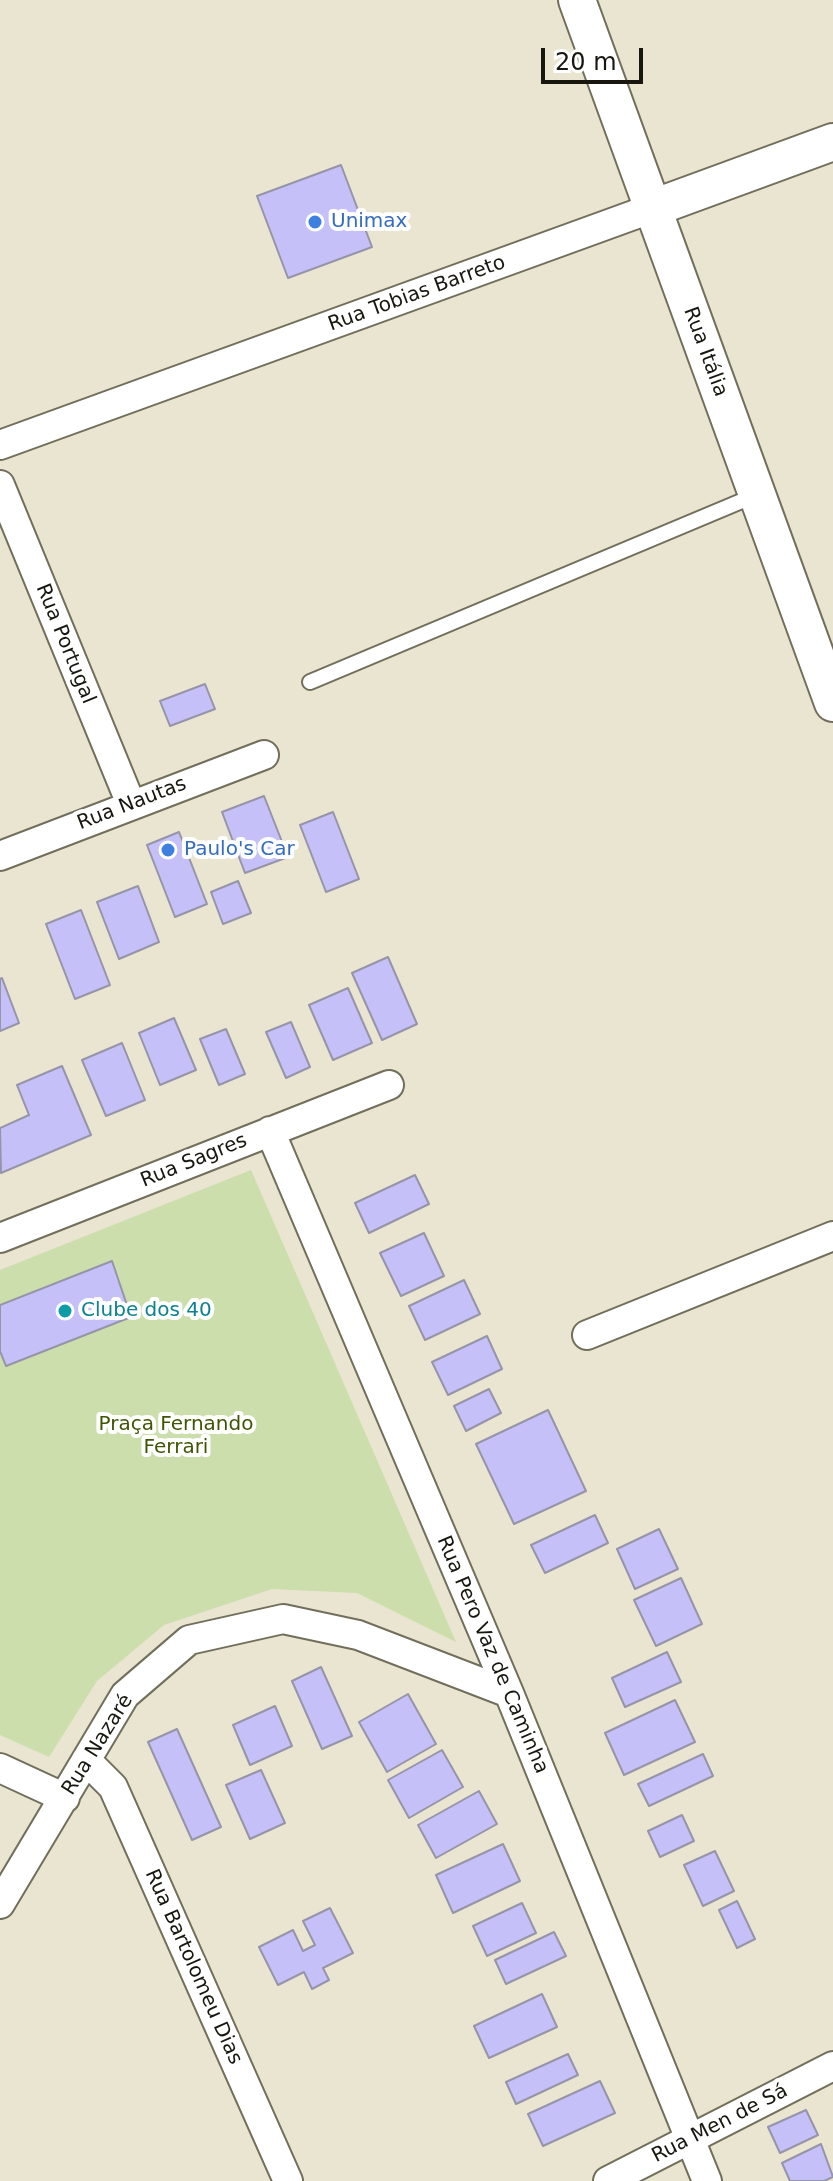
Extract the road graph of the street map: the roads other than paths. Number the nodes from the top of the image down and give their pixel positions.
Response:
1 (577, 0) edge
2 (833, 142) edge
3 (653, 208) junction
4 (0, 445) edge
5 (0, 485) edge
6 (757, 495) junction
7 (310, 682) dead end
8 (833, 703) edge
9 (264, 755) dead end
10 (131, 804) junction
11 (0, 856) edge
12 (389, 1085) dead end
13 (270, 1131) junction
14 (833, 1236) edge
15 (0, 1238) edge
16 (587, 1335) dead end
17 (509, 1693) junction
18 (86, 1760) junction
19 (0, 1768) edge
20 (65, 1798) junction
21 (0, 1904) edge
22 (833, 2066) edge
23 (689, 2140) junction
24 (288, 2181) edge
25 (608, 2181) edge
26 (707, 2181) edge

1 - 3 street, Rua Itália
2 - 3 street, Rua Tobias Barreto
3 - 4 street, Rua Tobias Barreto
3 - 6 street, Rua Itália
5 - 10 street, Rua Portugal
6 - 7 lane
6 - 8 street, Rua Itália
9 - 10 street, Rua Nautas
10 - 11 street, Rua Nautas
12 - 13 street, Rua Sagres
13 - 15 street, Rua Sagres
13 - 17 street, Rua Pero Vaz de Caminha
14 - 16 street
17 - 18 street, Rua Nazaré
17 - 23 street, Rua Pero Vaz de Caminha
18 - 20 street, Rua Nazaré
18 - 24 street, Rua Bartolomeu Dias
19 - 20 street
20 - 21 street, Rua Nazaré
22 - 23 street, Rua Men de Sá
23 - 25 street, Rua Men de Sá
23 - 26 street, Rua Pero Vaz de Caminha

